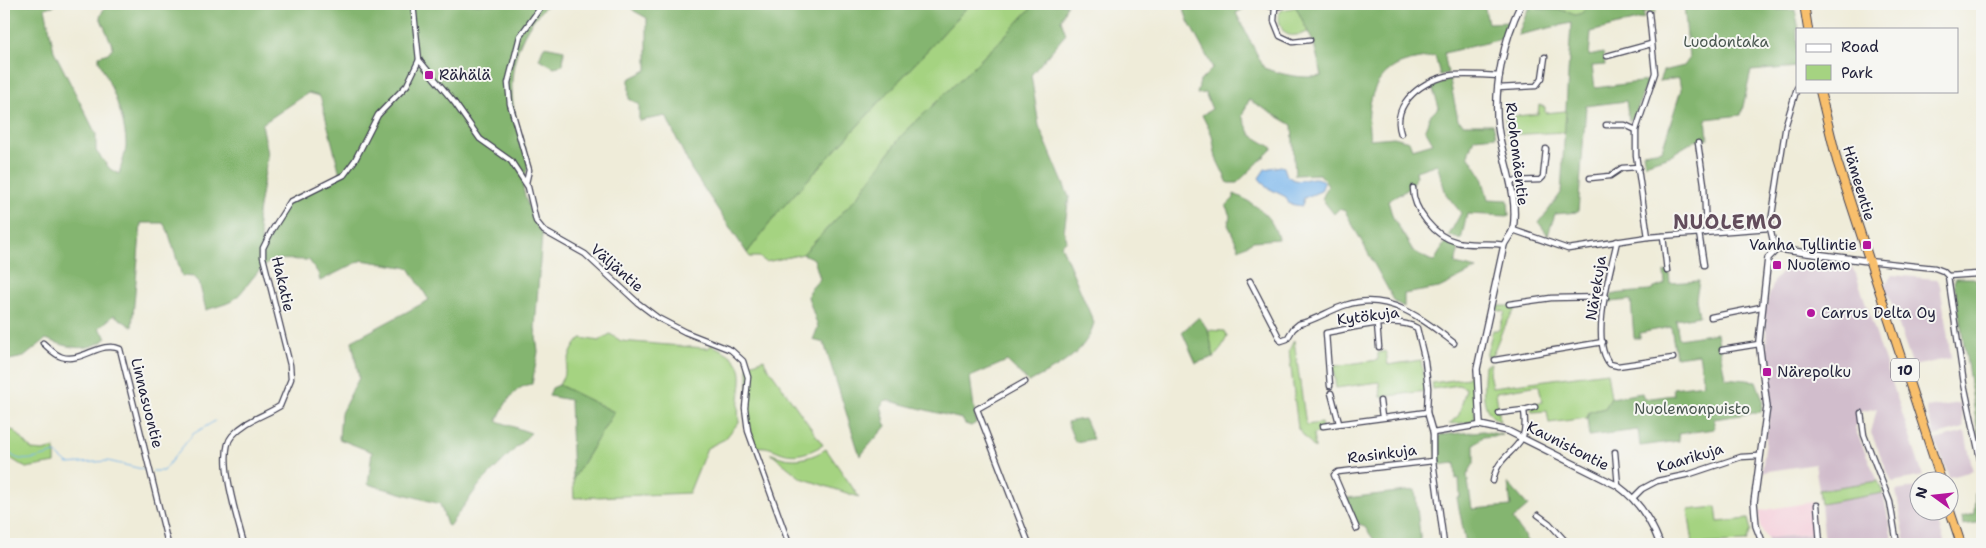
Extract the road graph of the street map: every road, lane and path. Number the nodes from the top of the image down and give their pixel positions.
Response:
1 (414, 4) edge
2 (543, 4) edge
3 (1261, 4) edge
4 (1286, 4) edge
5 (1521, 4) edge
6 (1804, 4) edge
7 (1275, 7) junction
8 (1649, 13) dead end
9 (1808, 28) edge
10 (1310, 40) dead end
11 (1652, 44) junction
12 (1607, 56) dead end
13 (1545, 57) dead end
14 (419, 60) junction
15 (1500, 76) junction
16 (1498, 88) junction
17 (1796, 91) edge
18 (1820, 92) edge
19 (1606, 125) dead end
20 (1636, 130) junction
21 (1401, 134) dead end
22 (1698, 142) dead end
23 (1546, 150) dead end
24 (1639, 166) junction
25 (1590, 178) dead end
26 (1510, 181) junction
27 (526, 183) junction
28 (1413, 188) dead end
29 (1770, 228) junction
30 (1513, 230) junction
31 (1699, 233) junction
32 (1706, 233) junction
33 (1663, 236) junction
34 (1648, 237) junction
35 (1617, 241) junction
36 (1504, 245) junction
37 (1777, 249) junction
38 (1868, 261) junction
39 (1704, 265) dead end
40 (1982, 270) edge
41 (1667, 271) dead end
42 (1948, 276) junction
43 (1250, 282) dead end
44 (1606, 297) junction
45 (1508, 304) dead end
46 (1761, 307) junction
47 (1711, 317) dead end
48 (1424, 322) junction
49 (1377, 324) junction
50 (1418, 331) junction
51 (1603, 342) junction
52 (43, 343) dead end
53 (1454, 343) dead end
54 (1759, 344) junction
55 (1379, 347) dead end
56 (1722, 350) dead end
57 (1673, 358) dead end
58 (1495, 360) dead end
59 (1025, 382) dead end
60 (1330, 386) dead end
61 (1331, 393) dead end
62 (1380, 400) dead end
63 (1535, 407) dead end
64 (1524, 410) junction
65 (1427, 412) junction
66 (1499, 413) dead end
67 (1861, 413) dead end
68 (1382, 417) junction
69 (1339, 423) junction
70 (1480, 425) junction
71 (1323, 426) dead end
72 (1433, 433) junction
73 (1522, 437) junction
74 (1615, 452) dead end
75 (1759, 456) junction
76 (1433, 461) junction
77 (1982, 468) edge
78 (1938, 470) edge
79 (1493, 481) dead end
80 (1618, 486) junction
81 (1634, 497) junction
82 (1817, 505) dead end
83 (1538, 515) dead end
84 (1953, 520) edge
85 (1357, 529) dead end
86 (168, 544) edge
87 (244, 544) edge
88 (789, 544) edge
89 (1029, 544) edge
90 (1444, 544) edge
91 (1568, 544) edge
92 (1660, 544) edge
93 (1763, 544) edge
94 (1820, 544) edge
95 (1897, 544) edge
96 (1961, 544) edge

1 - 14 street
2 - 27 street
3 - 7 street
4 - 7 street
5 - 15 street, Ruohomäentie
6 - 9 highway
7 - 10 street
8 - 11 street
11 - 12 street
11 - 20 street
13 - 16 street
14 - 27 street, Väljäntie
14 - 87 street, Hakatie
15 - 16 street, Ruohomäentie
15 - 21 street
16 - 26 street, Ruohomäentie
17 - 29 street
18 - 38 highway, Hämeentie / 10
19 - 20 street
20 - 24 street
22 - 32 street
23 - 26 street
24 - 25 street
24 - 34 street
26 - 30 street, Ruohomäentie
27 - 88 street, Väljäntie
28 - 36 street
29 - 32 street
29 - 37 street
30 - 35 street
30 - 36 street
31 - 32 street
31 - 33 street
31 - 39 street
33 - 34 street
33 - 41 street
34 - 35 street
35 - 44 street, Närekuja
36 - 70 street
37 - 38 street
37 - 46 street
38 - 42 street
38 - 78 highway, Hämeentie / 10
40 - 42 street
42 - 77 street
43 - 48 street
44 - 45 street
44 - 51 street, Närekuja
46 - 47 street
46 - 54 street
48 - 50 street
48 - 53 street
49 - 50 street, Kytökuja
49 - 55 street
49 - 60 street, Kytökuja
50 - 65 street, Kytökuja
51 - 57 street, Närekuja
51 - 58 street
52 - 86 street, Linnasuontie
54 - 56 street
54 - 75 street
59 - 89 street
61 - 69 street
62 - 68 street
63 - 64 street
64 - 66 street
64 - 73 street
65 - 68 street
65 - 72 street, Kytökuja
67 - 95 street
68 - 69 street
69 - 71 street
70 - 72 street, Kaunistontie
70 - 73 street, Kaunistontie
72 - 76 street, Kytökuja
73 - 79 street
73 - 80 street, Kaunistontie
74 - 80 street
75 - 81 street, Kaarikuja
75 - 93 street
76 - 85 street, Rasinkuja
76 - 90 street, Kytökuja
80 - 81 street, Kaunistontie
81 - 92 street, Kaunistontie
82 - 94 street
83 - 91 street
84 - 96 highway

